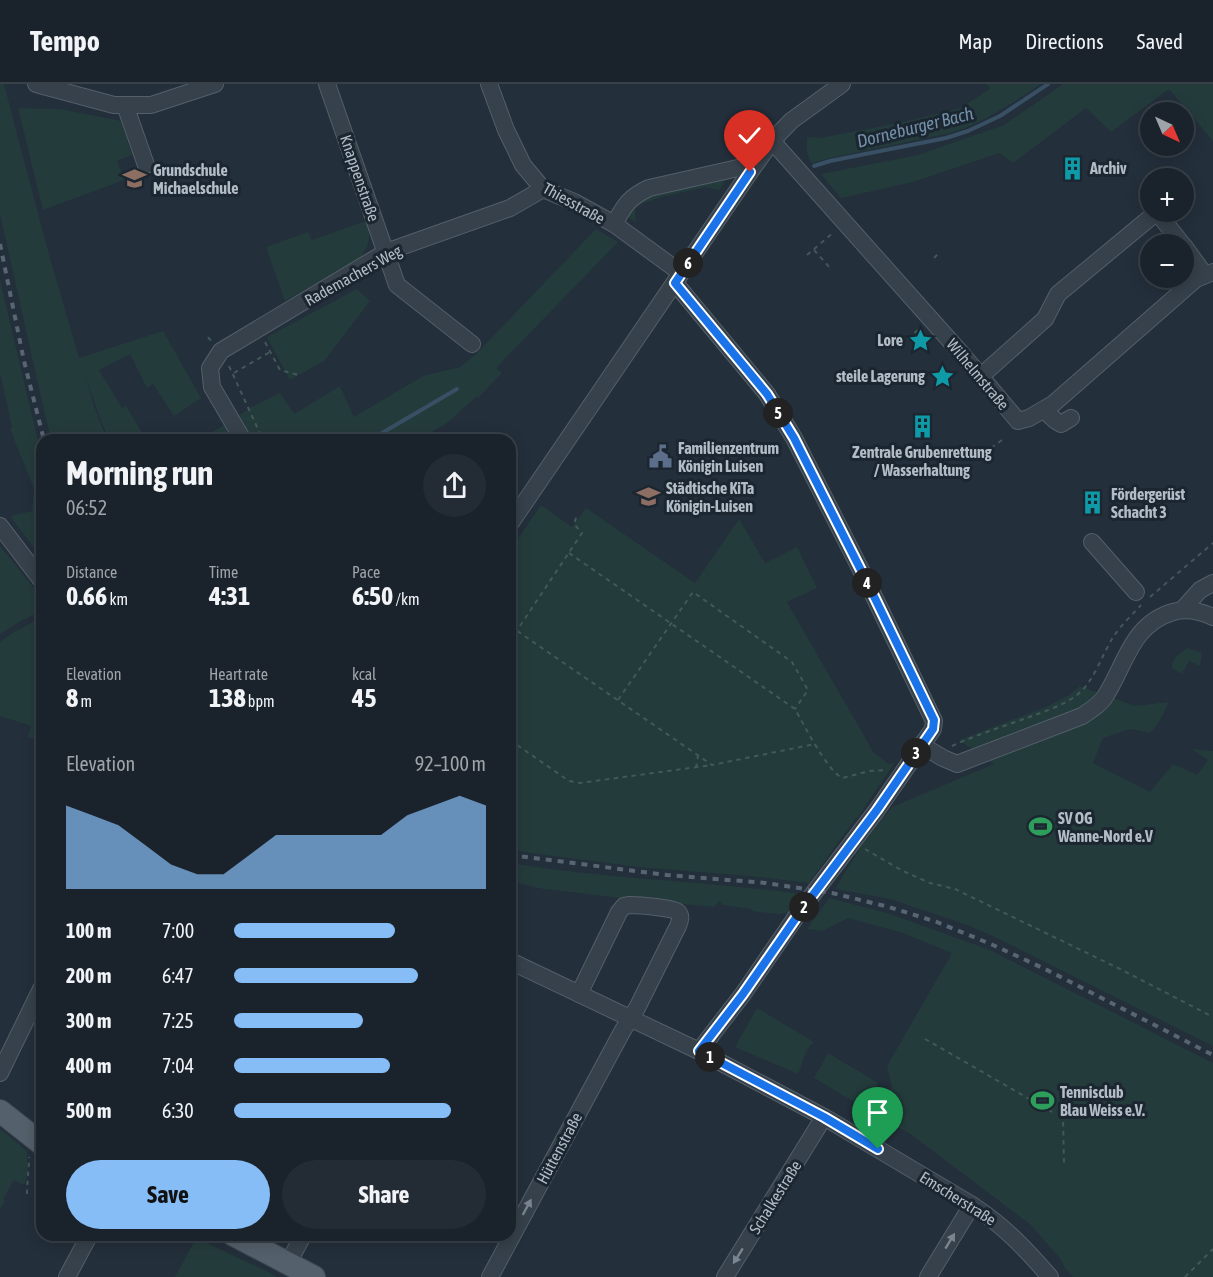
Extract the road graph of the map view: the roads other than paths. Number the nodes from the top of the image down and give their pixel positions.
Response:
1 (36, 84) edge
2 (215, 84) edge
3 (327, 84) edge
4 (489, 84) edge
5 (842, 84) edge
6 (188, 88) edge
7 (125, 105) junction
8 (772, 141) junction
9 (146, 165) dead end
10 (750, 172) junction
11 (543, 189) junction
12 (614, 225) junction
13 (1174, 234) edge
14 (386, 252) junction
15 (1194, 257) edge
16 (1209, 274) edge
17 (678, 278) junction
18 (472, 344) dead end
19 (981, 376) junction
20 (1044, 410) junction
21 (1071, 418) dead end
22 (239, 434) edge
23 (516, 515) edge
24 (0, 526) edge
25 (1092, 542) dead end
26 (36, 573) edge
27 (1213, 583) edge
28 (1136, 592) dead end
29 (1182, 610) junction
30 (1213, 617) edge
31 (921, 745) junction
32 (516, 964) edge
33 (579, 994) junction
34 (36, 999) edge
35 (630, 1019) junction
36 (699, 1051) junction
37 (0, 1073) edge
38 (0, 1111) edge
39 (824, 1117) junction
40 (36, 1139) edge
41 (972, 1205) junction
42 (516, 1229) edge
43 (86, 1241) edge
44 (246, 1241) edge
45 (300, 1241) edge
46 (510, 1241) edge
47 (288, 1263) junction
48 (68, 1277) edge
49 (314, 1277) edge
50 (490, 1277) edge
51 (725, 1277) edge
52 (928, 1277) edge
53 (1050, 1277) edge

1 - 7 street
2 - 6 street
3 - 14 street, Knappenstraße
4 - 11 street, Thiesstraße
5 - 8 street
6 - 7 street
7 - 9 street
8 - 10 street
8 - 19 street, Wilhelmstraße
10 - 12 street, Thiesstraße
10 - 17 street
11 - 12 street, Thiesstraße
11 - 14 street, Rademachers Weg
12 - 17 street, Thiesstraße
13 - 19 street
14 - 18 street, Knappenstraße
14 - 22 street, Rademachers Weg
15 - 16 street
16 - 20 street, Wilhelmstraße
17 - 23 street
17 - 31 street, Thiesstraße
19 - 20 street, Wilhelmstraße
20 - 21 street
24 - 26 street
25 - 28 street
27 - 29 street
29 - 30 street
29 - 31 street
31 - 36 street, Thiesstraße
32 - 33 street, Emscherstraße
33 - 35 street, Emscherstraße
33 - 35 street
34 - 37 street
35 - 36 street, Emscherstraße
42 -> 35 street, Hüttenstraße
36 - 39 street, Emscherstraße
38 - 40 main road
39 - 41 street, Emscherstraße
39 -> 51 street, Schalkestraße
52 -> 41 street
41 - 53 street, Emscherstraße
43 - 48 street
44 - 47 main road
45 - 47 street
50 -> 46 street, Hüttenstraße
47 - 49 main road

